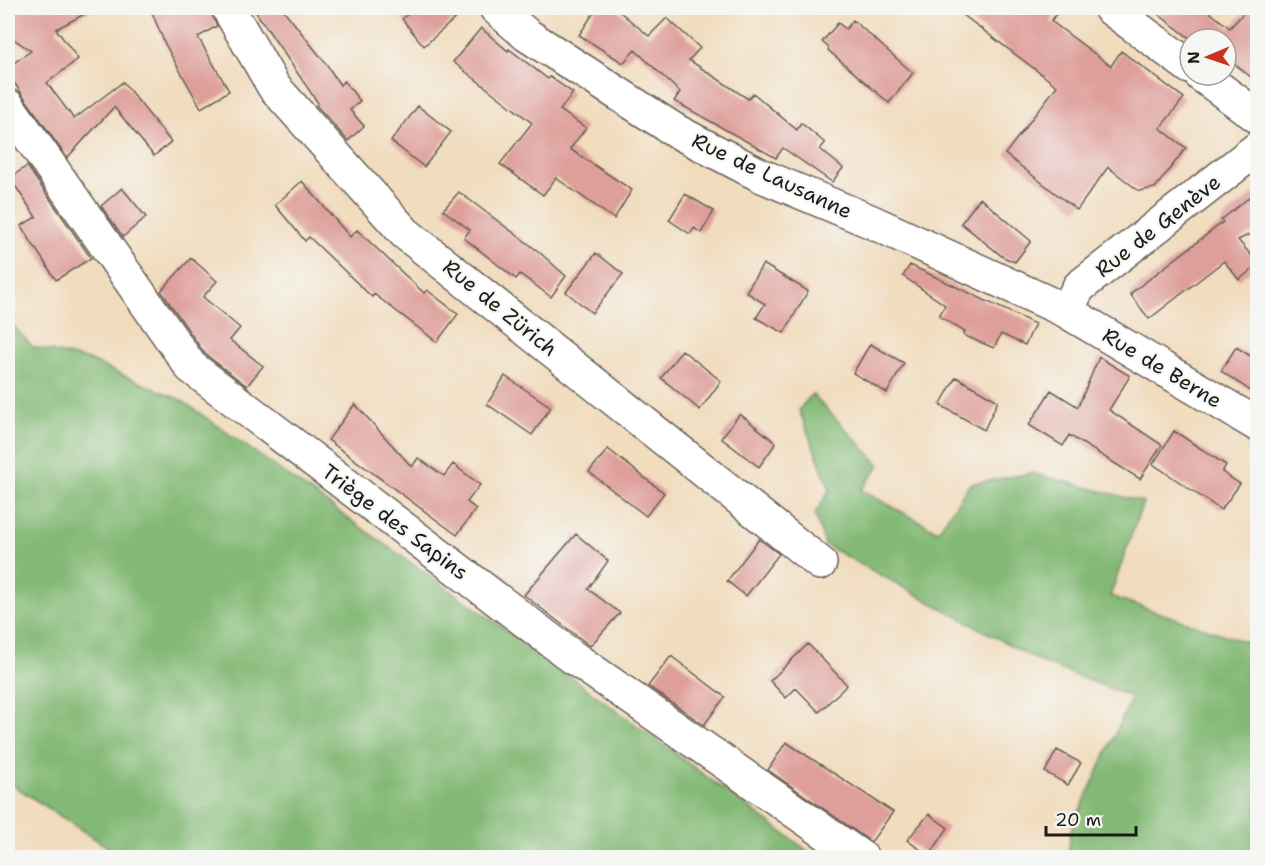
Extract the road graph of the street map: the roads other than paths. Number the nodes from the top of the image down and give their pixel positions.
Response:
1 (228, 8) edge
2 (496, 8) edge
3 (1110, 8) edge
4 (1178, 58) edge
5 (1217, 87) edge
6 (8, 106) edge
7 (1257, 117) edge
8 (1257, 148) edge
9 (1066, 311) junction
10 (1257, 425) edge
11 (820, 563) dead end
12 (862, 858) edge

1 - 11 street, Rue de Zürich
2 - 9 street, Rue de Lausanne
3 - 4 street
5 - 7 street
6 - 12 street, Triège des Sapins
8 - 9 street, Rue de Genève
9 - 10 street, Rue de Berne

